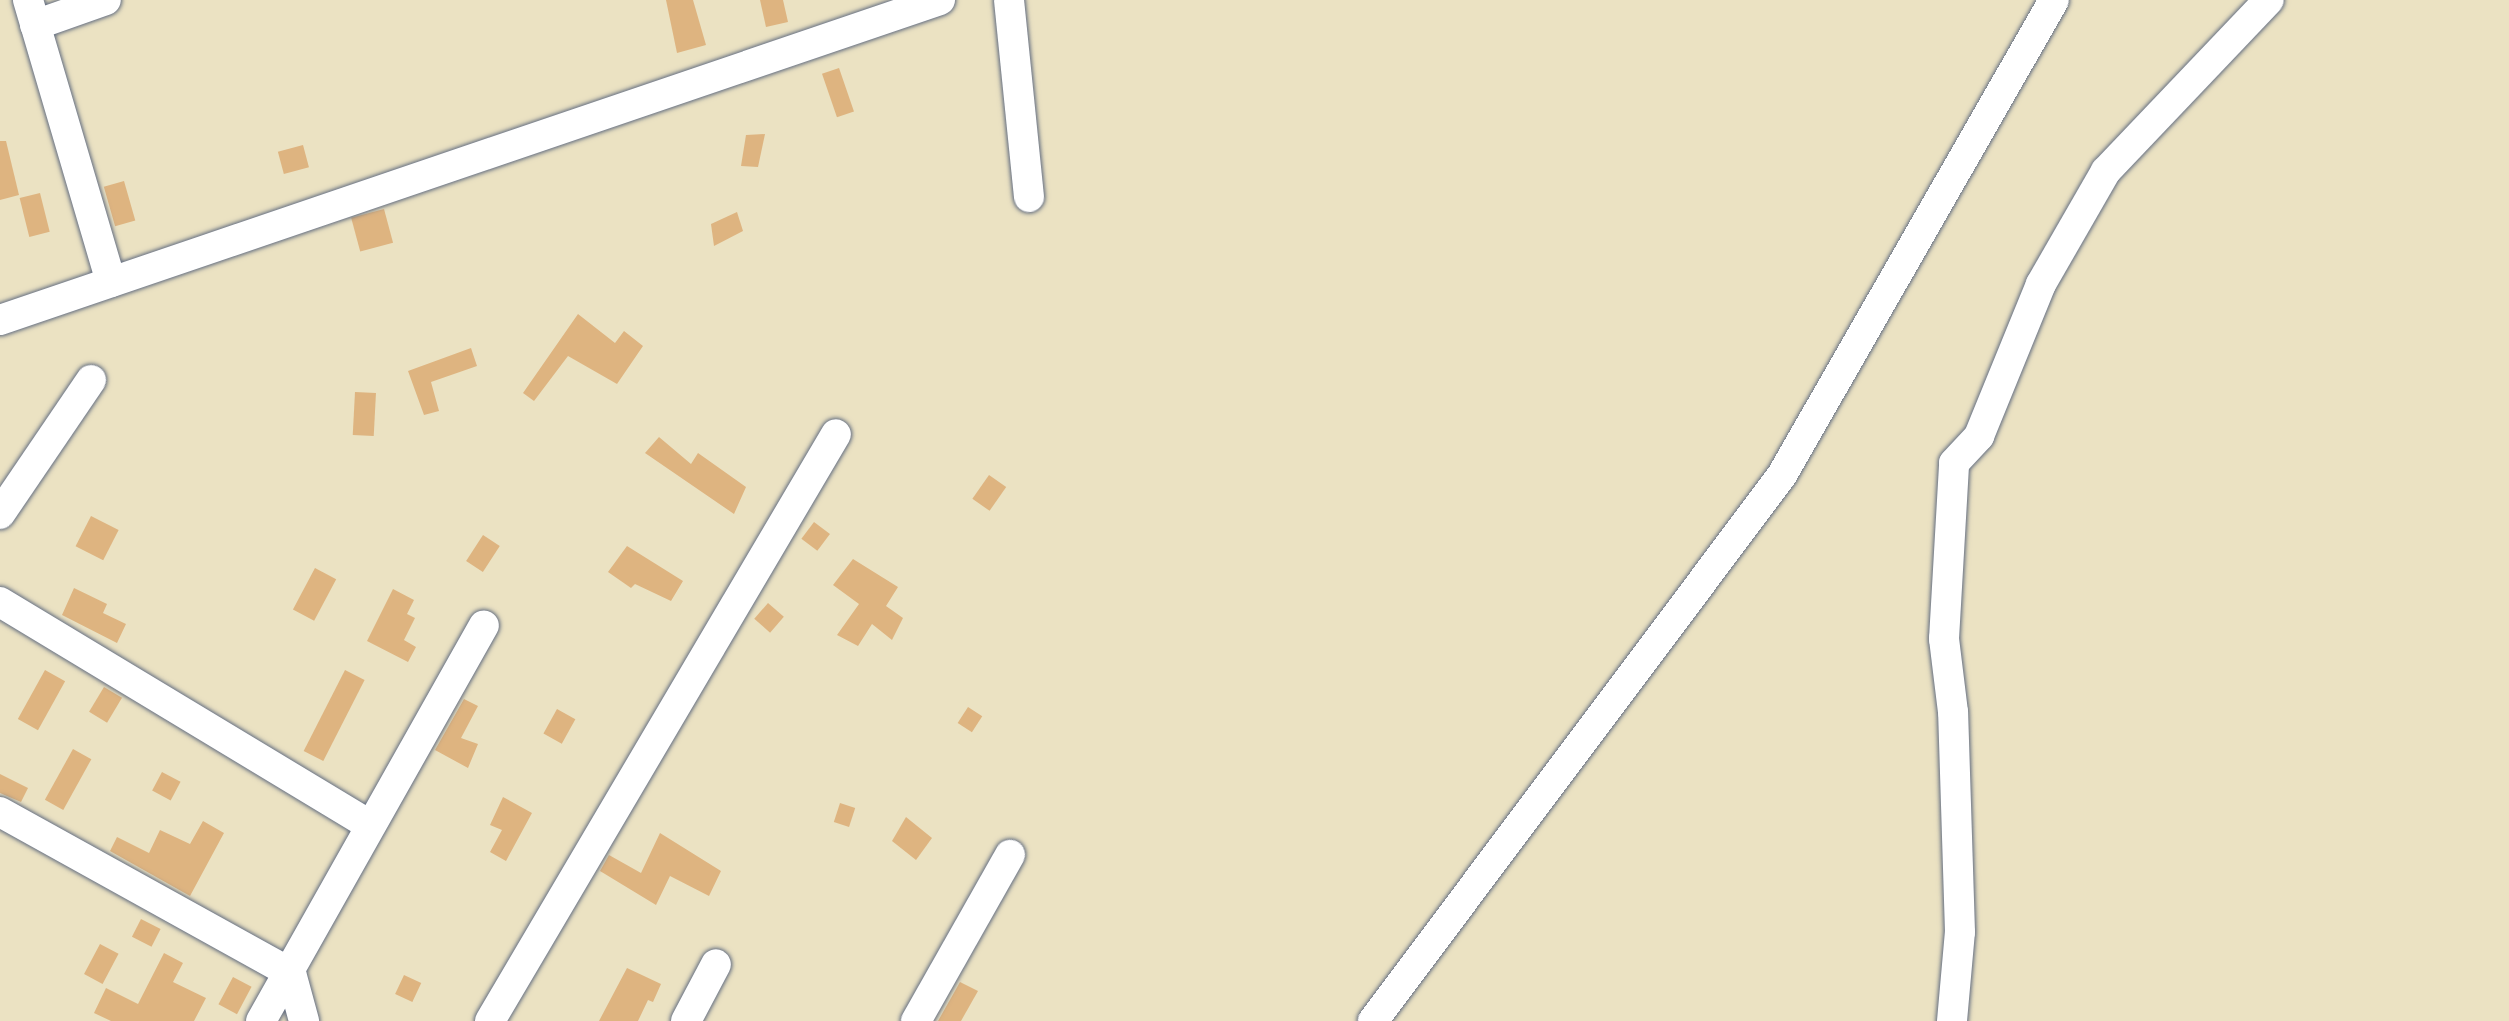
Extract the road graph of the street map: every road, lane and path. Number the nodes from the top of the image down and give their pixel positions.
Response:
1 (106, 0) edge
2 (940, 0) edge
3 (1009, 0) edge
4 (2054, 0) edge
5 (2268, 0) edge
6 (31, 12) edge
7 (1029, 198) dead end
8 (111, 282) junction
9 (0, 320) edge
10 (92, 380) dead end
11 (836, 434) dead end
12 (0, 514) edge
13 (0, 602) edge
14 (484, 626) dead end
15 (0, 812) edge
16 (369, 825) junction
17 (1010, 855) dead end
18 (716, 964) dead end
19 (291, 972) junction
20 (261, 1021) edge
21 (304, 1021) edge
22 (490, 1021) edge
23 (686, 1021) edge
24 (916, 1021) edge
25 (1373, 1021) edge
26 (1952, 1021) edge

1 - 6 street
2 - 8 street
3 - 7 street
4 - 25 street
5 - 26 street
6 - 8 street
8 - 9 street
10 - 12 street
11 - 22 street
13 - 16 street
14 - 16 street
15 - 19 street
16 - 19 street
17 - 24 street
18 - 23 street
19 - 20 street
19 - 21 street

